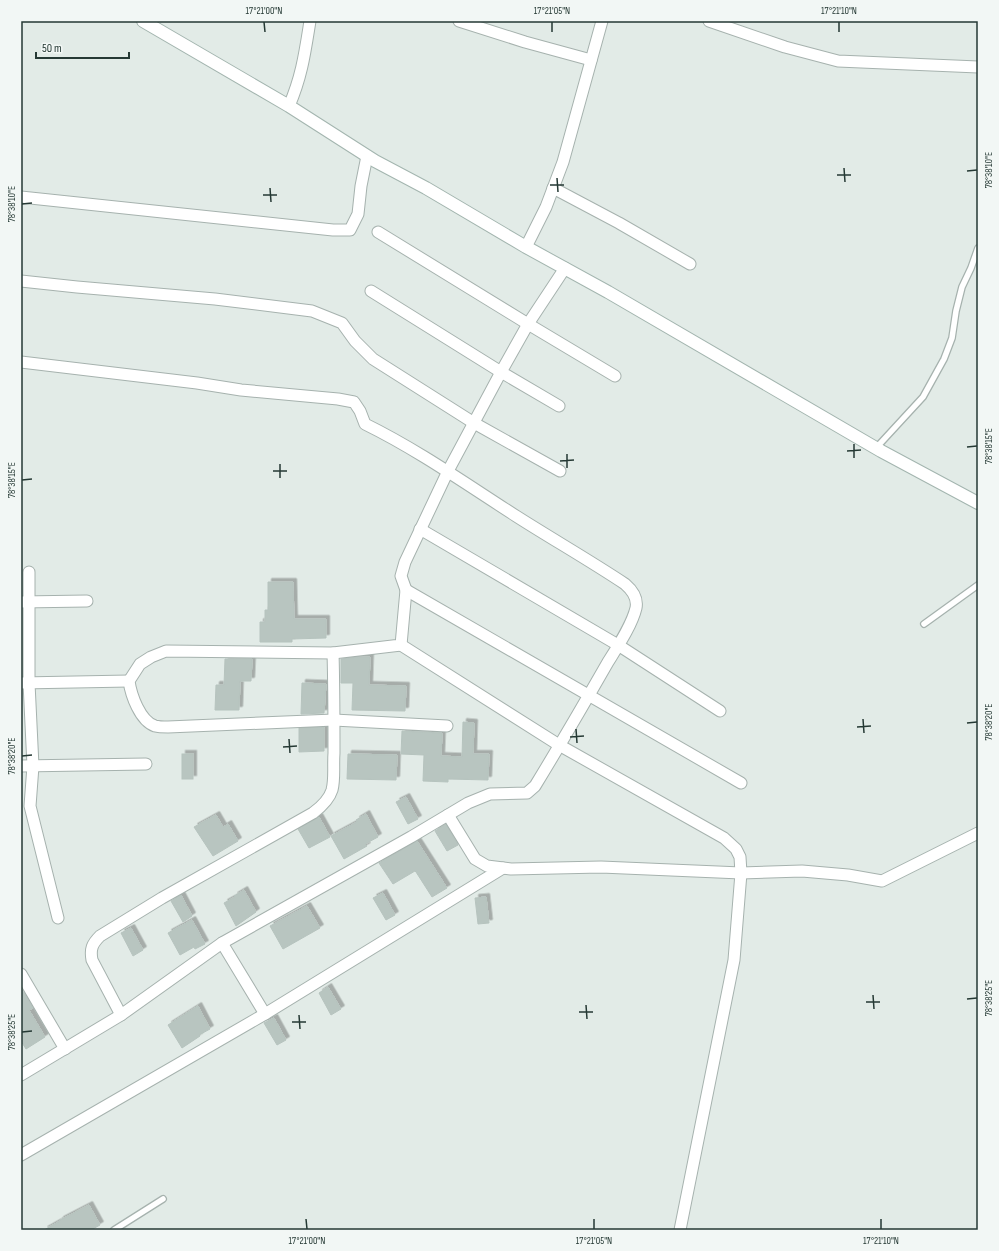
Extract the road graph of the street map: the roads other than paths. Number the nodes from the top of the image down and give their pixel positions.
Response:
1 (143, 21) edge
2 (310, 21) edge
3 (459, 21) edge
4 (602, 21) edge
5 (709, 21) edge
6 (591, 60) junction
7 (978, 67) edge
8 (290, 106) junction
9 (366, 156) junction
10 (553, 188) junction
11 (21, 197) edge
12 (378, 232) dead end
13 (526, 247) junction
14 (978, 248) edge
15 (690, 264) dead end
16 (565, 268) junction
17 (21, 281) edge
18 (371, 291) dead end
19 (528, 324) junction
20 (21, 362) edge
21 (501, 372) junction
22 (615, 376) dead end
23 (559, 406) dead end
24 (474, 423) junction
25 (876, 448) junction
26 (448, 471) junction
27 (560, 471) dead end
28 (978, 503) edge
29 (420, 529) junction
30 (29, 572) dead end
31 (978, 585) edge
32 (406, 590) junction
33 (87, 601) dead end
34 (25, 602) edge
35 (924, 624) dead end
36 (401, 645) junction
37 (618, 645) junction
38 (333, 653) junction
39 (129, 681) junction
40 (25, 683) edge
41 (590, 695) junction
42 (720, 711) dead end
43 (334, 720) junction
44 (447, 726) dead end
45 (559, 745) junction
46 (146, 764) dead end
47 (21, 766) edge
48 (33, 766) junction
49 (741, 784) dead end
50 (26, 807) edge
51 (448, 815) junction
52 (978, 833) edge
53 (503, 868) junction
54 (741, 873) junction
55 (58, 918) dead end
56 (222, 943) junction
57 (21, 974) edge
58 (121, 1014) junction
59 (265, 1014) junction
60 (65, 1049) junction
61 (21, 1075) edge
62 (21, 1155) edge
63 (163, 1199) dead end
64 (114, 1230) edge
65 (680, 1230) edge

1 - 8 street
2 - 8 street
3 - 6 street
4 - 6 street
5 - 7 street
6 - 10 street
8 - 9 street
9 - 11 street
9 - 13 street
10 - 13 street
10 - 15 street
12 - 19 street
13 - 16 street
14 - 25 lane
16 - 19 street
16 - 25 street
17 - 24 street
18 - 21 street
19 - 21 street
19 - 22 street
20 - 26 street
21 - 23 street
21 - 24 street
24 - 26 street
24 - 27 street
25 - 28 street
26 - 29 street
26 - 37 street
29 - 32 street
29 - 37 street
30 - 34 street
31 - 35 lane
32 - 36 street
32 - 41 street
33 - 34 street
34 - 40 street
36 - 38 street
36 - 45 street
37 - 41 street
37 - 42 street
38 - 39 street
38 - 43 street
39 - 40 street
39 - 43 street
40 - 48 street
41 - 45 street
41 - 49 street
43 - 44 street
43 - 58 street
45 - 51 street
45 - 54 street
46 - 48 street
47 - 48 street
48 - 50 street
50 - 55 street
51 - 53 street
51 - 56 street
52 - 54 street
53 - 54 street
53 - 59 street
54 - 65 street
56 - 58 street
56 - 59 street
57 - 60 street
58 - 60 street
59 - 62 street
60 - 61 street
63 - 64 lane

